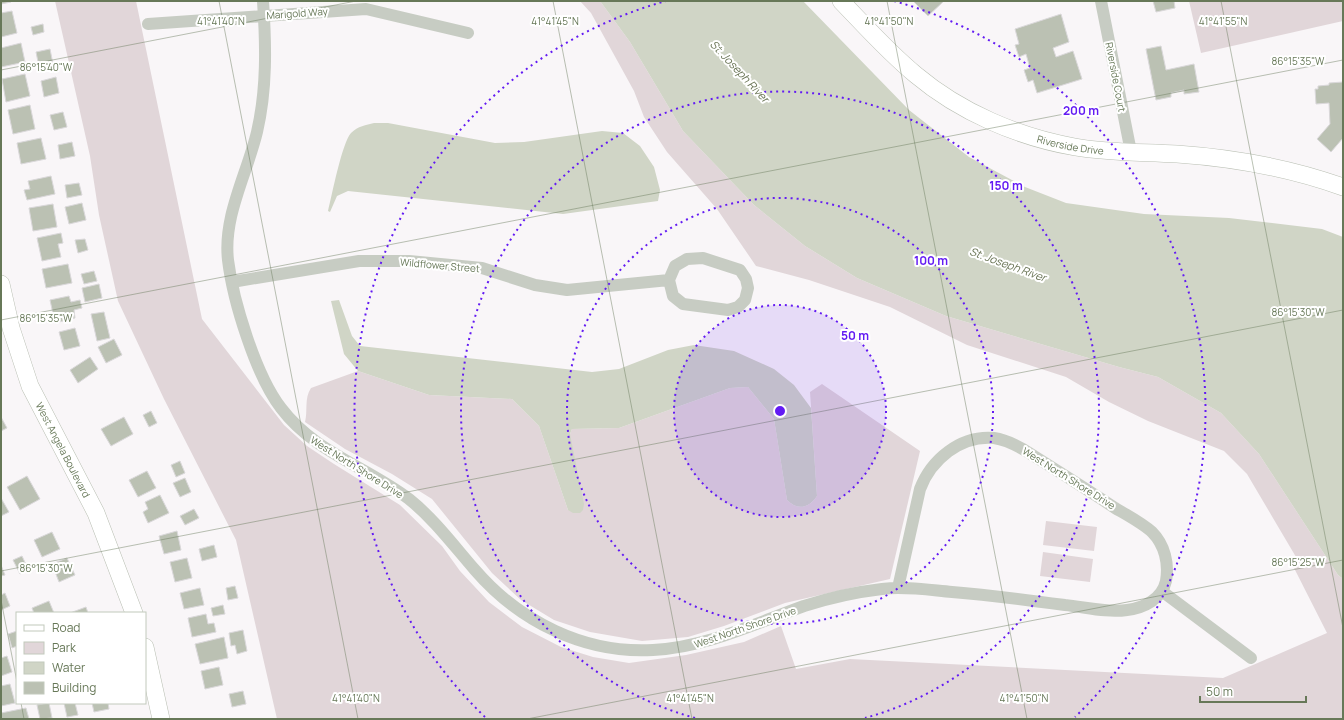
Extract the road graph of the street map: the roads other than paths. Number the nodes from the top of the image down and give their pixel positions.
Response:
1 (263, 1) edge
2 (841, 1) edge
3 (1101, 1) edge
4 (264, 15) junction
5 (148, 24) dead end
6 (468, 33) dead end
7 (1131, 152) junction
8 (1343, 187) edge
9 (669, 280) junction
10 (232, 282) junction
11 (1, 284) edge
12 (898, 588) junction
13 (1163, 592) junction
14 (134, 612) edge
15 (146, 652) edge
16 (1251, 658) dead end
17 (160, 719) edge

1 - 4 street, West North Shore Drive
2 - 7 street, Riverside Drive
3 - 7 street, Riverside Court
4 - 5 street, Marigold Way
4 - 6 street, Marigold Way
4 - 10 street, West North Shore Drive
7 - 8 street, Riverside Drive
9 - 9 street
9 - 10 street, Wildflower Street
10 - 12 street, West North Shore Drive
11 - 14 street, West Angela Boulevard
12 - 13 street, West North Shore Drive
12 - 13 street, West North Shore Drive
13 - 16 street
15 - 17 street

